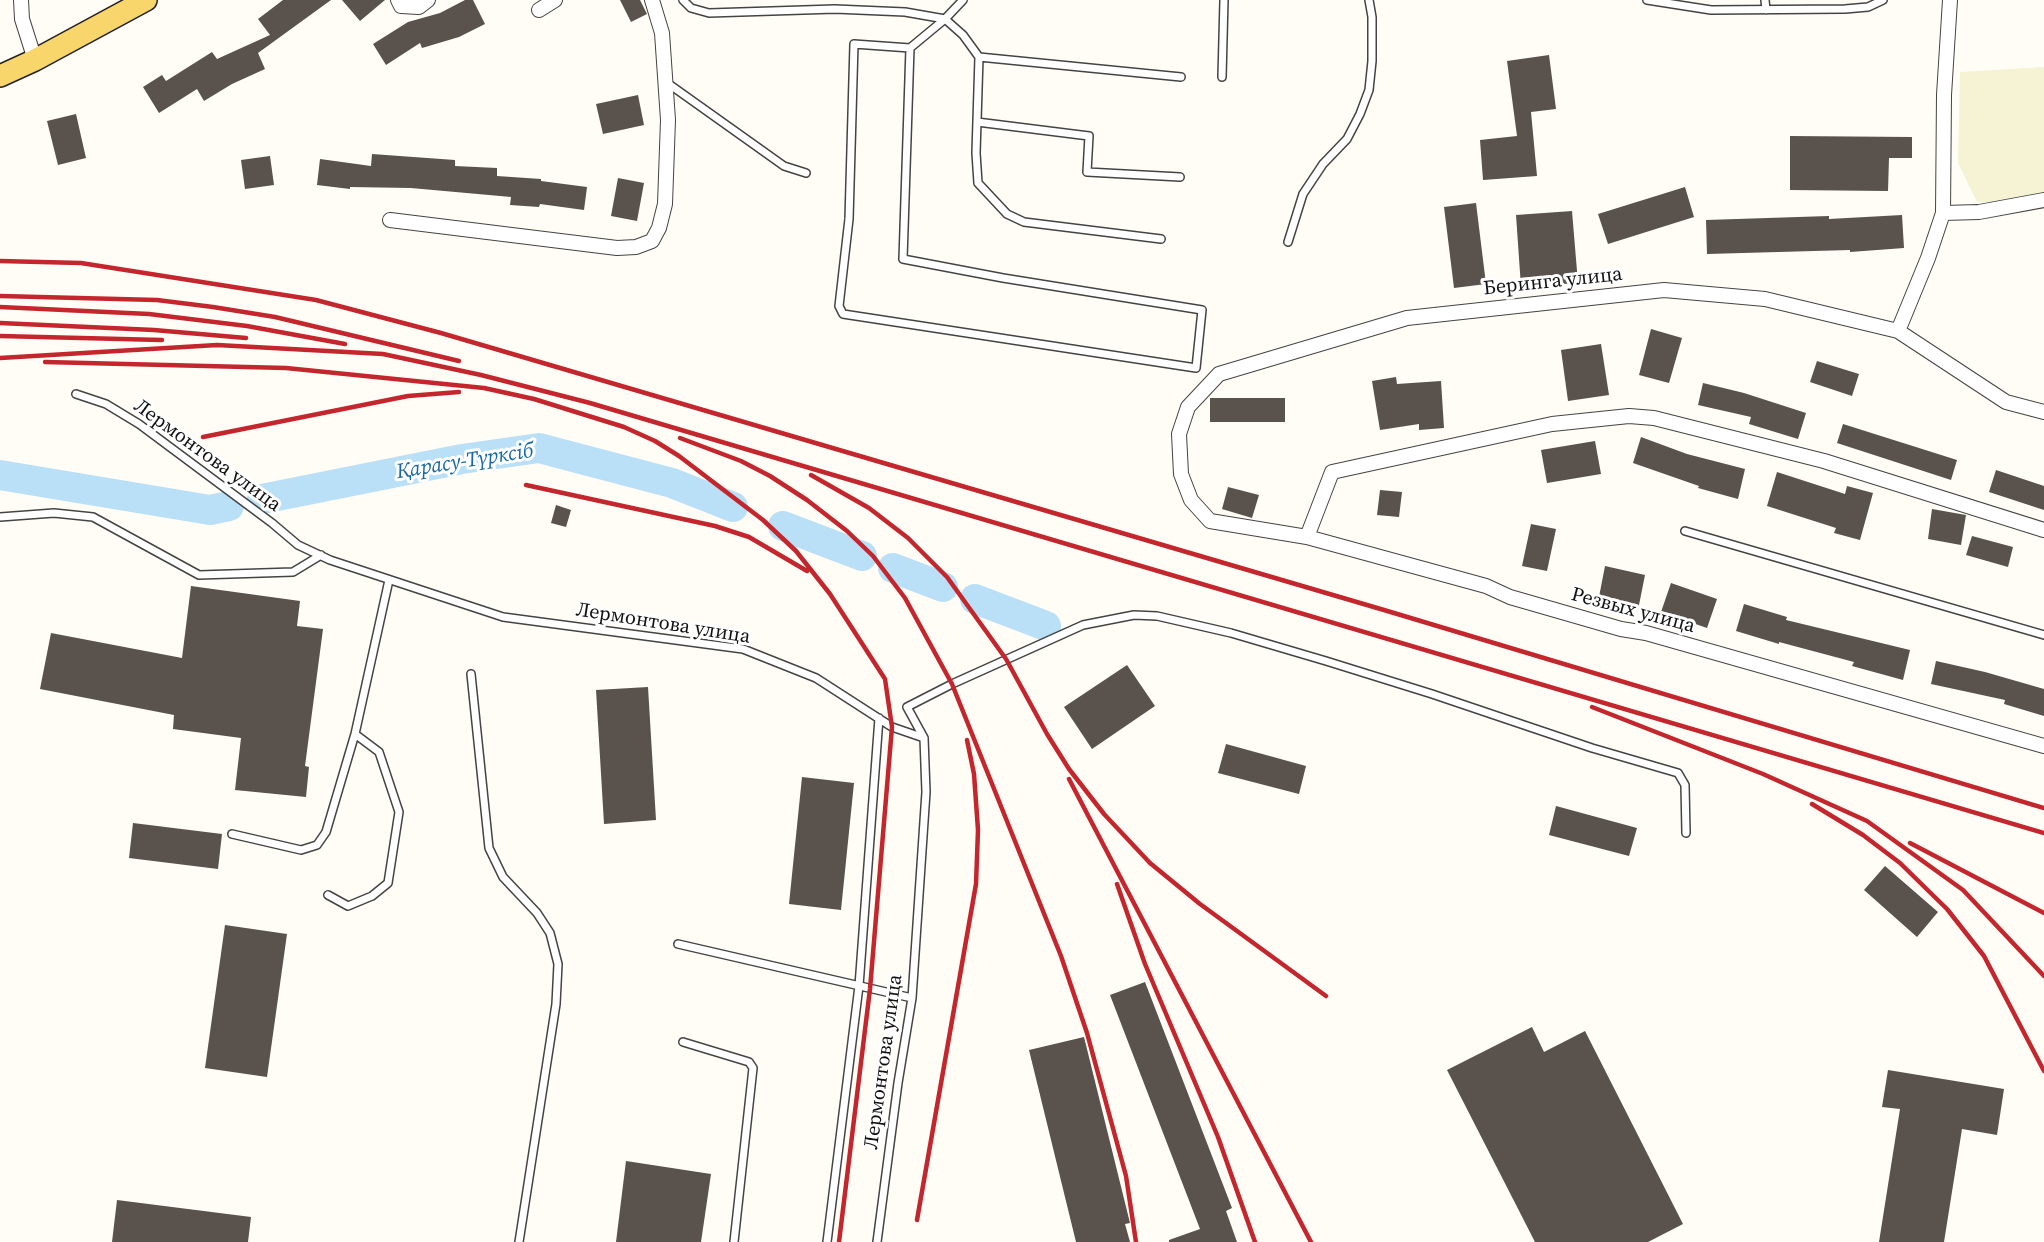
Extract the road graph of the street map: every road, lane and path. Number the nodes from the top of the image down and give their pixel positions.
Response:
1 (21, 0) edge
2 (146, 0) edge
3 (398, 0) edge
4 (428, 0) edge
5 (555, 0) edge
6 (652, 0) edge
7 (683, 0) edge
8 (963, 0) edge
9 (1224, 0) edge
10 (1369, 0) edge
11 (1647, 0) edge
12 (1766, 0) edge
13 (1883, 0) edge
14 (1950, 0) edge
15 (539, 10) dead end
16 (1766, 10) junction
17 (945, 19) junction
18 (910, 48) junction
19 (979, 57) junction
20 (35, 60) junction
21 (0, 76) edge
22 (1181, 76) dead end
23 (1222, 77) dead end
24 (665, 81) junction
25 (977, 122) junction
26 (806, 173) dead end
27 (1180, 177) dead end
28 (2044, 200) edge
29 (1943, 213) junction
30 (390, 220) dead end
31 (1161, 239) dead end
32 (1288, 242) dead end
33 (1898, 331) junction
34 (76, 394) dead end
35 (2044, 411) edge
36 (0, 517) edge
37 (1210, 521) joint
38 (2044, 530) edge
39 (1685, 531) dead end
40 (1307, 537) junction
41 (321, 555) junction
42 (389, 580) junction
43 (2044, 635) edge
44 (471, 674) dead end
45 (879, 718) junction
46 (355, 734) junction
47 (924, 738) junction
48 (2044, 746) edge
49 (1686, 833) dead end
50 (232, 834) dead end
51 (328, 895) dead end
52 (678, 944) dead end
53 (859, 986) junction
54 (912, 998) junction
55 (683, 1042) dead end
56 (519, 1242) edge
57 (734, 1242) edge
58 (827, 1242) edge
59 (877, 1242) edge

1 - 20 street
2 - 20 main road
3 - 4 street
5 - 15 street
6 - 24 street
7 - 17 lane
8 - 17 lane
9 - 23 lane
10 - 32 lane
11 - 16 lane
12 - 16 lane
13 - 16 lane
14 - 29 street
17 - 18 lane
17 - 19 lane
18 - 18 lane
19 - 22 lane
19 - 25 lane
20 - 21 main road
24 - 26 lane
24 - 30 street
25 - 27 lane
25 - 31 lane
28 - 29 street
29 - 33 street
33 - 35 street, Беринга улица
33 - 37 street, Беринга улица
34 - 41 lane, Лермонтова улица
36 - 41 lane
37 - 40 street, Резвых улица
38 - 40 street
39 - 43 lane
40 - 48 street, Резвых улица
41 - 42 lane, Лермонтова улица
42 - 45 lane, Лермонтова улица
42 - 46 lane
44 - 56 lane
45 - 47 lane, Лермонтова улица
45 - 53 lane
46 - 50 lane
46 - 51 lane
47 - 49 lane
47 - 54 lane, Лермонтова улица
52 - 53 lane
53 - 54 lane
53 - 58 lane
54 - 59 lane, Лермонтова улица
55 - 57 lane

